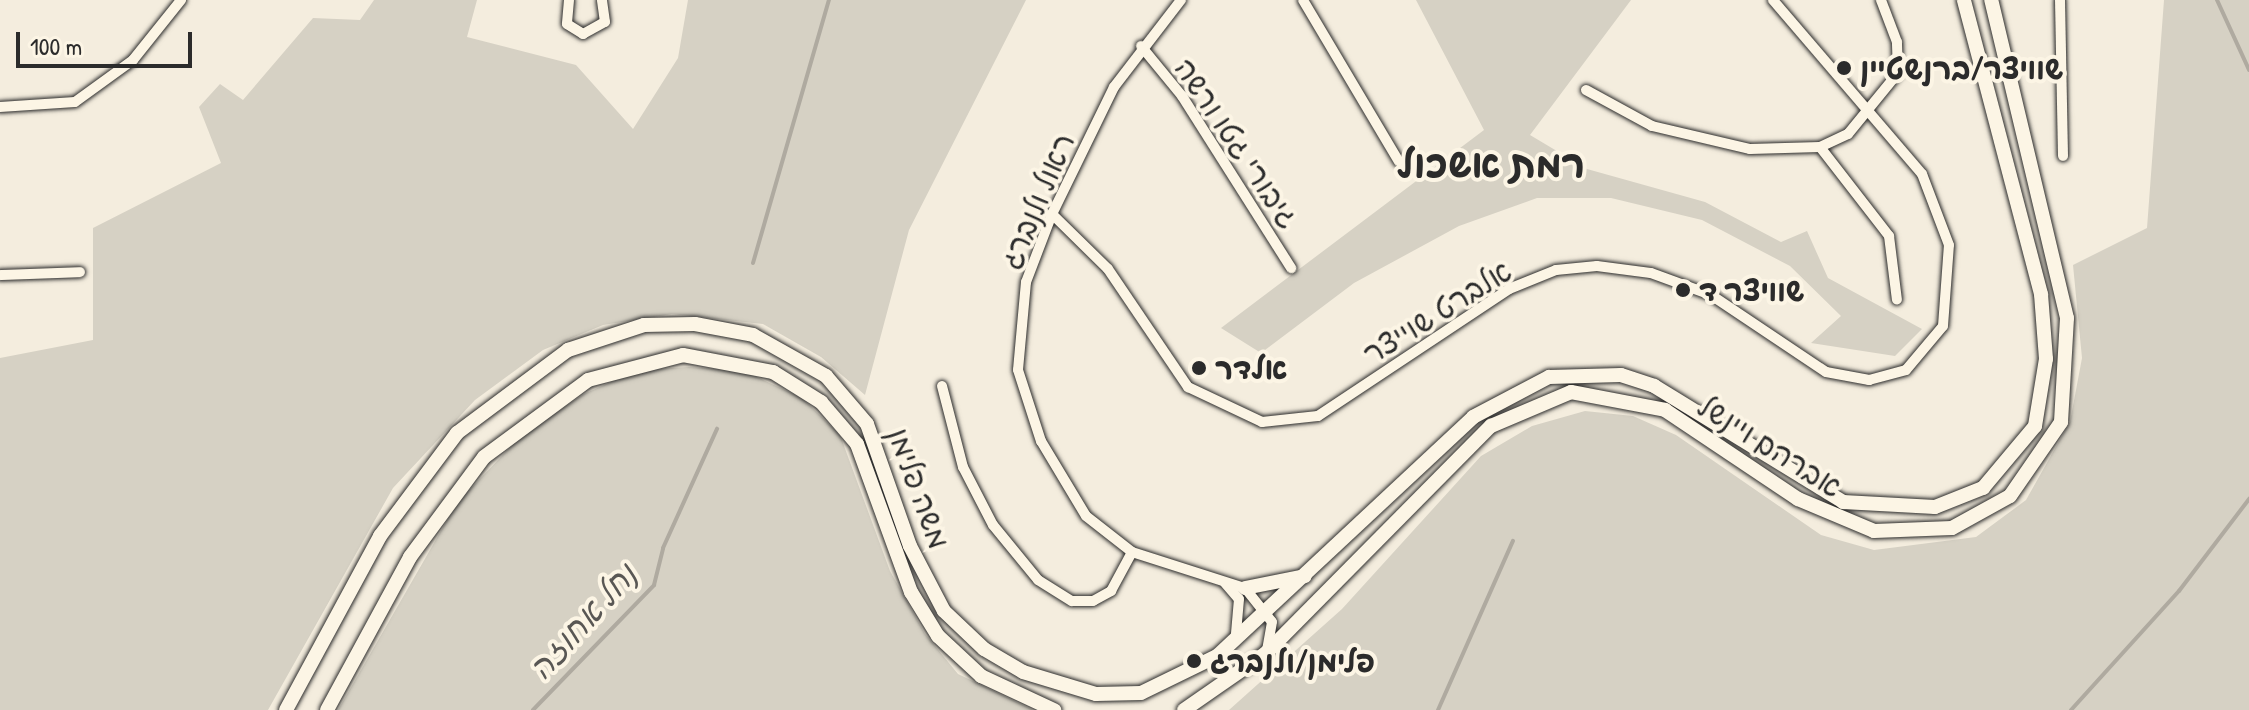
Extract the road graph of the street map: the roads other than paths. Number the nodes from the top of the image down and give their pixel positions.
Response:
1 (181, 0) edge
2 (569, 0) edge
3 (602, 0) edge
4 (1181, 0) edge
5 (1303, 0) edge
6 (1773, 0) edge
7 (1881, 0) edge
8 (1964, 0) edge
9 (1991, 0) edge
10 (2060, 0) edge
11 (1141, 46) junction
12 (1586, 90) dead end
13 (0, 107) edge
14 (1872, 111) junction
15 (1820, 147) junction
16 (2063, 156) dead end
17 (1399, 162) dead end
18 (1052, 214) junction
19 (1291, 268) dead end
20 (80, 272) dead end
21 (0, 275) edge
22 (1897, 300) dead end
23 (942, 386) dead end
24 (1132, 552) junction
25 (1313, 573) junction
26 (1223, 582) junction
27 (1245, 588) junction
28 (1268, 614) junction
29 (1234, 642) junction
30 (1266, 653) junction
31 (286, 710) edge
32 (327, 710) edge
33 (1054, 710) edge
34 (1184, 710) edge

1 - 13 street
2 - 3 street
4 - 11 street, ראול ולנברג
5 - 17 street
6 - 14 street, אלברט שוייצר
7 - 14 street
8 - 25 main road, אברהם ויינשל
9 - 30 main road, אברהם ויינשל
10 - 16 street
11 - 18 street, ראול ולנברג
11 - 19 street, גיבורי גטו ורשה
12 - 15 street
14 - 15 street
14 - 18 street, אלברט שוייצר
15 - 22 street
18 - 24 street, ראול ולנברג
20 - 21 street
23 - 24 street
24 - 26 street, ראול ולנברג
25 - 27 main road
25 - 28 main road, אברהם ויינשל
26 - 27 street, ראול ולנברג
26 - 29 street
27 - 28 street
28 - 29 main road, משה פלימן
28 - 30 street
29 - 31 main road, משה פלימן
30 - 34 main road
32 - 33 main road, משה פלימן

